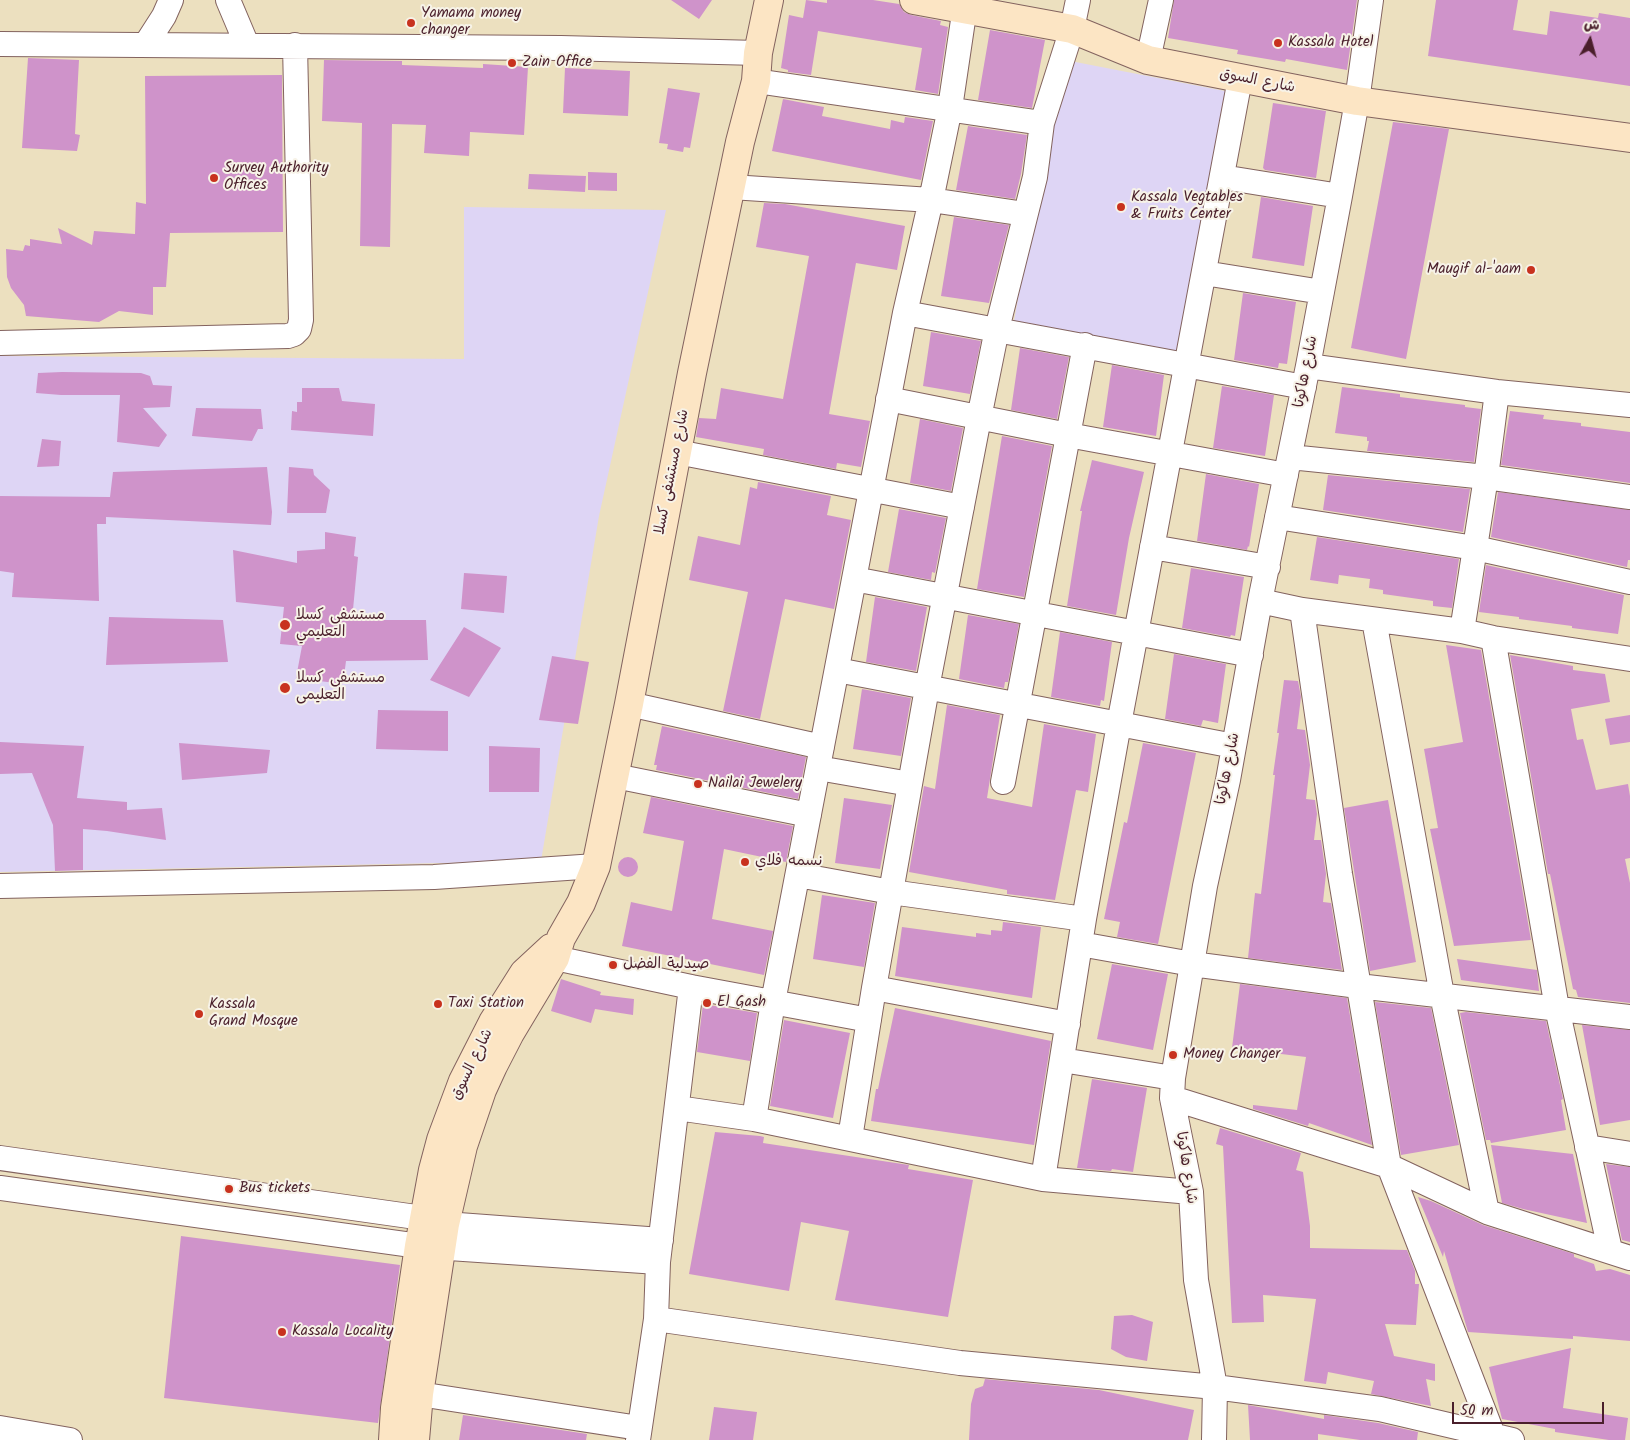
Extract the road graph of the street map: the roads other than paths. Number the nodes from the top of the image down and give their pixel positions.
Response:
1 (171, 0) edge
2 (228, 0) edge
3 (769, 0) edge
4 (914, 0) edge
5 (1078, 0) edge
6 (1161, 0) edge
7 (1371, 0) edge
8 (965, 5) edge
9 (1072, 29) junction
10 (0, 44) edge
11 (146, 44) junction
12 (246, 45) junction
13 (295, 45) junction
14 (758, 53) junction
15 (1148, 60) junction
16 (1240, 79) junction
17 (756, 81) junction
18 (1357, 102) junction
19 (950, 108) junction
20 (1042, 123) junction
21 (1624, 138) edge
22 (1222, 177) junction
23 (731, 187) junction
24 (1340, 196) junction
25 (931, 200) junction
26 (1026, 214) junction
27 (1204, 273) junction
28 (1322, 292) junction
29 (905, 314) junction
30 (997, 329) junction
31 (0, 343) edge
32 (1085, 346) junction
33 (1187, 365) junction
34 (1306, 377) junction
35 (1497, 392) junction
36 (888, 399) junction
37 (1630, 405) edge
38 (979, 418) junction
39 (1068, 435) junction
40 (677, 452) junction
41 (1170, 453) junction
42 (1288, 466) junction
43 (1486, 477) junction
44 (872, 489) junction
45 (1630, 497) edge
46 (962, 507) junction
47 (1277, 517) junction
48 (1152, 547) junction
49 (1475, 548) junction
50 (1268, 567) junction
51 (854, 579) junction
52 (1630, 582) edge
53 (945, 596) junction
54 (1260, 601) junction
55 (1302, 610) junction
56 (1034, 614) junction
57 (1374, 620) junction
58 (1462, 631) junction
59 (1136, 633) junction
60 (1493, 638) junction
61 (1251, 655) junction
62 (1630, 660) edge
63 (837, 670) junction
64 (927, 688) junction
65 (629, 704) junction
66 (1017, 705) junction
67 (1119, 724) junction
68 (1234, 746) junction
69 (820, 758) junction
70 (615, 776) junction
71 (1003, 782) dead end
72 (910, 784) junction
73 (809, 815) junction
74 (596, 866) junction
75 (798, 875) junction
76 (0, 886) edge
77 (891, 892) junction
78 (1084, 919) junction
79 (1080, 944) junction
80 (554, 950) junction
81 (1192, 964) junction
82 (1358, 986) junction
83 (690, 987) junction
84 (874, 988) junction
85 (1442, 995) junction
86 (773, 1002) junction
87 (1557, 1008) junction
88 (1630, 1017) edge
89 (869, 1020) junction
90 (1068, 1024) junction
91 (1062, 1060) junction
92 (1173, 1088) junction
93 (677, 1108) junction
94 (754, 1119) junction
95 (850, 1138) junction
96 (1587, 1147) junction
97 (1630, 1154) edge
98 (0, 1158) edge
99 (1389, 1166) junction
100 (1043, 1179) junction
101 (156, 1181) junction
102 (0, 1188) edge
103 (224, 1191) junction
104 (1191, 1192) junction
105 (292, 1200) junction
106 (152, 1209) junction
107 (360, 1210) junction
108 (1487, 1212) junction
109 (218, 1218) junction
110 (286, 1228) junction
111 (432, 1234) junction
112 (355, 1237) junction
113 (659, 1251) junction
114 (1620, 1254) edge
115 (656, 1319) junction
116 (1215, 1387) junction
117 (419, 1394) junction
118 (396, 1408) junction
119 (0, 1428) edge
120 (638, 1434) edge
121 (1500, 1439) edge
122 (70, 1440) edge
123 (393, 1440) edge
124 (415, 1440) edge
125 (1214, 1440) edge

1 - 11 street
2 - 12 street
3 - 14 main road, شارع مستشفى كسلا
4 - 8 main road, شارع السوق
5 - 9 street
6 - 15 street
7 - 18 street, شارع هاكوتا
8 - 9 main road, شارع السوق
8 - 19 street
9 - 15 main road, شارع السوق
9 - 20 street
10 - 11 street
11 - 12 street
12 - 13 street
13 - 14 street
13 - 31 street
14 - 17 main road, شارع مستشفى كسلا
15 - 16 main road, شارع السوق
16 - 18 main road, شارع السوق
16 - 22 street
17 - 19 street
17 - 23 main road, شارع مستشفى كسلا
18 - 21 main road, شارع السوق
18 - 24 street, شارع هاكوتا
19 - 20 street
19 - 25 street
20 - 26 street
22 - 24 street
22 - 27 street
23 - 25 street
23 - 40 main road, شارع مستشفى كسلا
24 - 28 street, شارع هاكوتا
25 - 26 street
25 - 29 street
26 - 30 street
27 - 28 street
27 - 33 street
28 - 34 street, شارع هاكوتا
29 - 30 street
29 - 36 street
30 - 32 street
30 - 38 street
32 - 33 street
32 - 39 street
33 - 34 street
33 - 41 street
34 - 35 street
34 - 42 street, شارع هاكوتا
35 - 37 street
35 - 43 street
36 - 38 street
36 - 44 street
38 - 39 street
38 - 46 street
39 - 41 street
39 - 56 street
40 - 44 street
40 - 65 main road, شارع مستشفى كسلا
41 - 42 street
41 - 48 street
42 - 43 street
42 - 47 street, شارع هاكوتا
43 - 45 street
43 - 49 street
44 - 46 street
44 - 51 street
46 - 53 street
47 - 49 street
47 - 50 street, شارع هاكوتا
48 - 50 street
48 - 59 street
49 - 52 street
49 - 58 street
50 - 54 street, شارع هاكوتا
51 - 53 street
51 - 63 street
53 - 56 street
53 - 64 street
54 - 55 street
54 - 61 street, شارع هاكوتا
55 - 57 street
55 - 82 street
56 - 59 street
56 - 66 street
57 - 58 street
57 - 85 street
58 - 60 street
59 - 61 street
59 - 67 street
60 - 62 street
60 - 87 street
61 - 68 street, شارع هاكوتا
63 - 64 street
63 - 69 street
64 - 66 street
64 - 72 street
65 - 69 street
65 - 70 main road, شارع مستشفى كسلا
66 - 67 street
66 - 71 street
67 - 68 street
67 - 78 street
68 - 81 street, شارع هاكوتا
69 - 72 street
69 - 73 street
70 - 73 street
70 - 74 main road, شارع مستشفى كسلا
72 - 77 street
73 - 75 street
74 - 76 street
74 - 80 main road, شارع مستشفى كسلا
75 - 77 street
75 - 86 street
77 - 78 street
77 - 84 street
78 - 79 street
79 - 81 street
79 - 90 street
80 - 83 street
80 - 111 main road, شارع السوق
81 - 82 street
81 - 92 street, شارع هاكوتا
82 - 85 street
82 - 99 street
83 - 86 street
83 - 93 street
84 - 89 street
84 - 90 street
85 - 87 street
85 - 108 street
86 - 89 street
86 - 94 street
87 - 88 street
87 - 96 street
89 - 95 street
90 - 91 street
91 - 92 street
91 - 100 street
92 - 99 street
92 - 104 street, شارع هاكوتا
93 - 94 street
93 - 113 street
94 - 95 street
95 - 100 street
96 - 97 street
96 - 114 street
98 - 101 street
99 - 108 street
99 - 121 street
100 - 104 street
101 - 103 street
101 - 106 street
102 - 106 street
103 - 105 street
103 - 109 street
104 - 116 street, شارع هاكوتا
105 - 107 street
105 - 110 street
106 - 109 street
107 - 111 street
107 - 112 street
108 - 114 street
109 - 110 street
110 - 112 street
111 - 112 street
111 - 113 street
111 - 117 main road, شارع السوق
111 - 118 main road, شارع السوق
113 - 115 street
115 - 116 street
115 - 120 street
116 - 121 street
116 - 125 street, شارع هاكوتا
117 - 118 street
117 - 120 street
117 - 124 main road, شارع السوق
118 - 123 main road, شارع السوق
119 - 122 street

